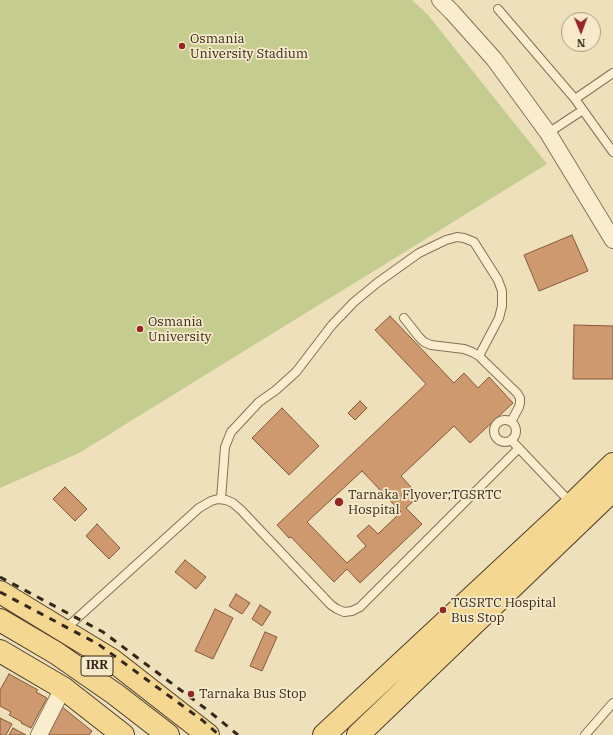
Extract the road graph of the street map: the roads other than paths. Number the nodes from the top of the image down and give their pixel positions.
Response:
1 (440, 0) edge
2 (498, 9) dead end
3 (613, 73) edge
4 (575, 99) junction
5 (583, 110) junction
6 (548, 133) junction
7 (613, 152) edge
8 (611, 233) edge
9 (404, 318) dead end
10 (479, 356) junction
11 (511, 422) junction
12 (511, 440) junction
13 (519, 448) junction
14 (613, 464) edge
15 (613, 490) edge
16 (222, 500) junction
17 (578, 511) junction
18 (0, 592) edge
19 (0, 607) edge
20 (0, 620) edge
21 (63, 630) junction
22 (0, 651) edge
23 (63, 688) junction
24 (613, 703) edge
25 (39, 735) edge
26 (123, 735) edge
27 (168, 735) edge
28 (187, 735) edge
29 (208, 735) edge
30 (324, 735) edge
31 (358, 735) edge
32 (585, 735) edge

1 - 6 street
2 - 4 lane
3 - 4 lane
4 - 5 lane
5 - 6 lane
5 - 7 lane
6 - 8 street
9 - 10 lane
10 - 11 lane
10 - 16 lane
11 - 12 lane
11 - 12 lane
12 - 13 lane
13 - 16 lane
13 - 17 lane
14 - 17 main road
15 - 17 main road
16 - 21 lane
17 - 30 main road
17 - 31 main road
18 - 21 main road
19 - 28 main road, IRR
20 - 27 main road, IRR
21 - 29 main road
22 - 23 main road
23 - 25 street
23 - 26 main road
24 - 32 lane

